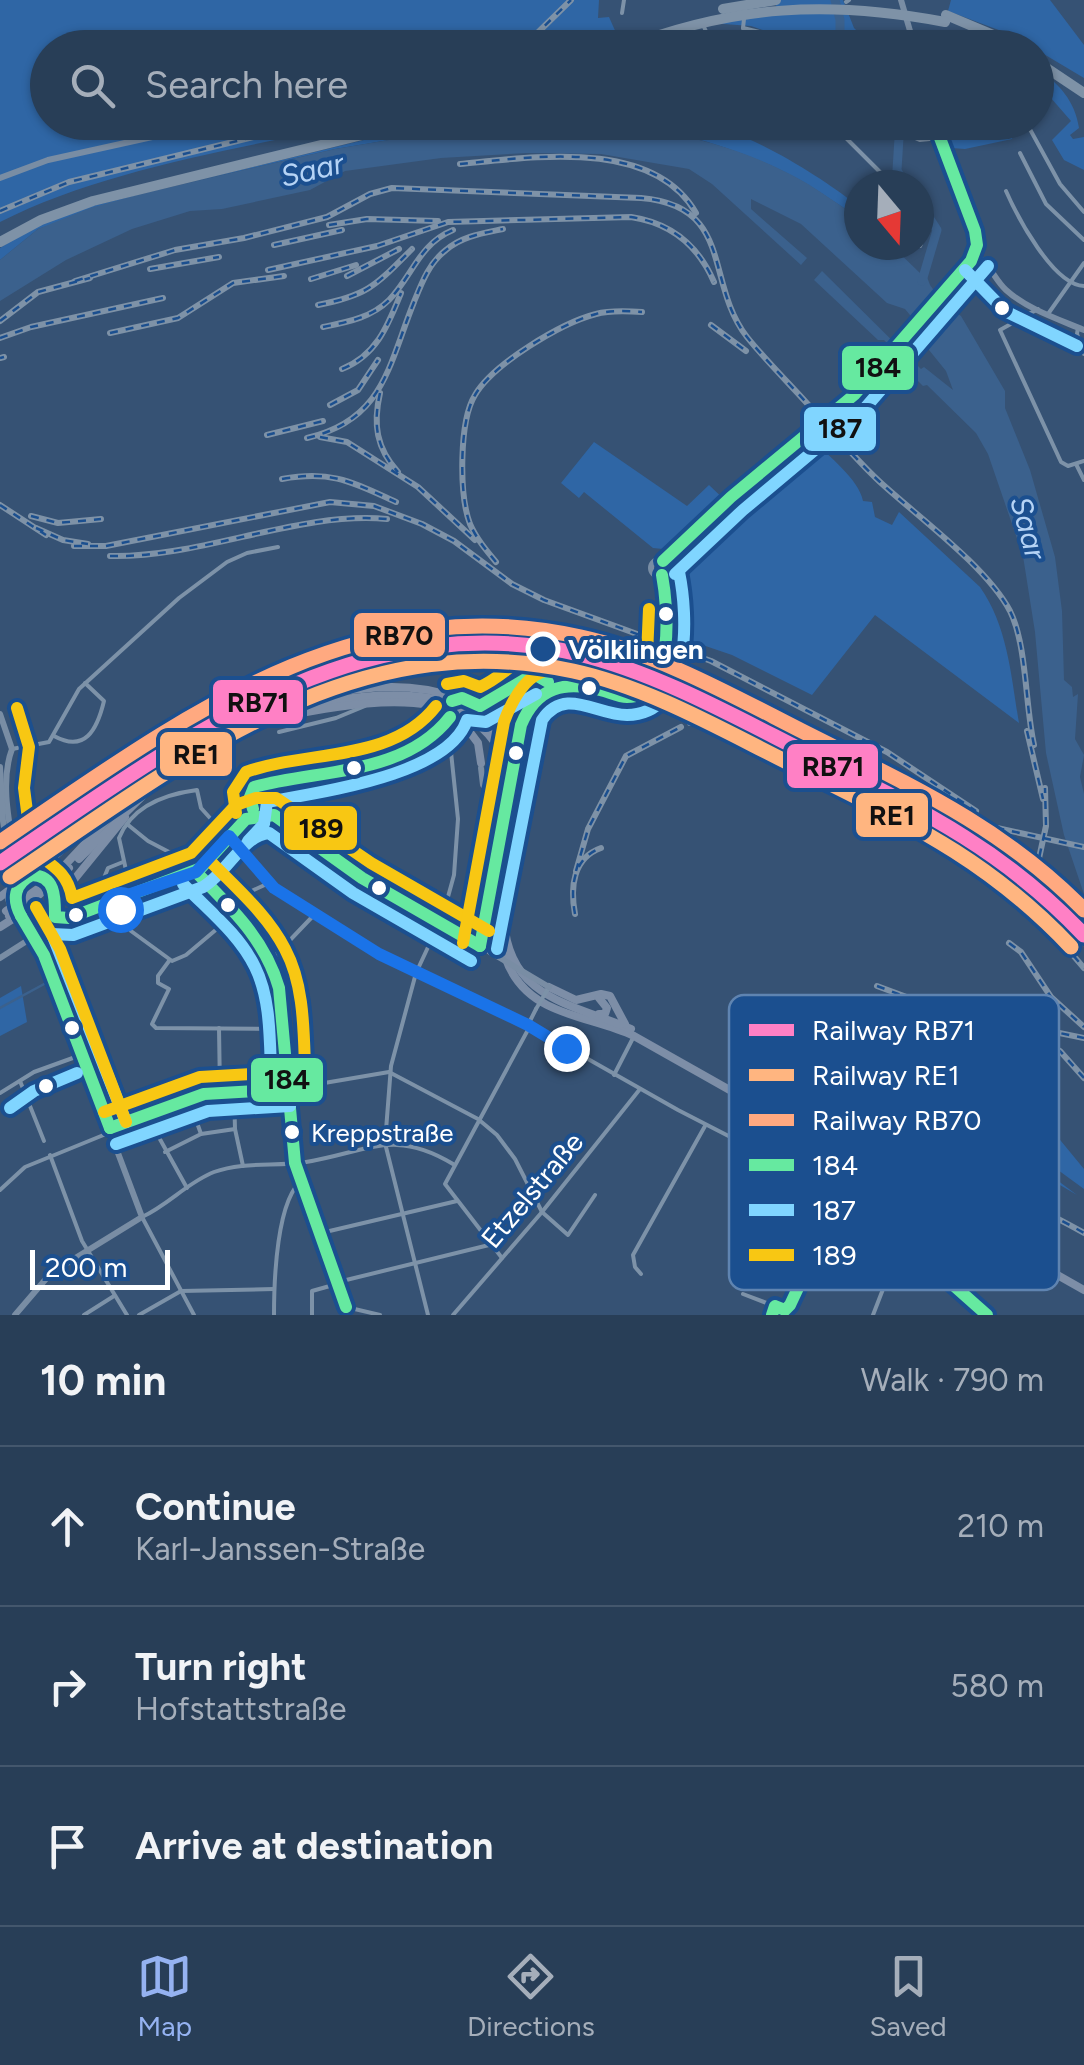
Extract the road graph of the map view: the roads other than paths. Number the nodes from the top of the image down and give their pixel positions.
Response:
1 (624, 0) edge
2 (745, 0) edge
3 (776, 0) edge
4 (866, 0) edge
5 (901, 0) edge
6 (622, 13) dead end
7 (946, 19) junction
8 (743, 28) joint
9 (655, 30) edge
10 (675, 30) edge
11 (682, 30) edge
12 (705, 30) edge
13 (752, 30) edge
14 (910, 30) edge
15 (971, 30) edge
16 (976, 30) edge
17 (1054, 68) edge
18 (1054, 71) edge
19 (1084, 85) edge
20 (1084, 93) edge
21 (139, 140) edge
22 (316, 140) edge
23 (341, 140) edge
24 (848, 140) edge
25 (941, 140) edge
26 (1036, 140) edge
27 (1020, 153) dead end
28 (878, 170) edge
29 (0, 178) edge
30 (1006, 191) dead end
31 (1084, 212) edge
32 (0, 239) edge
33 (1084, 240) edge
34 (975, 255) junction
35 (1084, 263) edge
36 (1072, 284) junction
37 (1084, 286) edge
38 (1038, 309) junction
39 (1048, 314) junction
40 (1081, 328) edge
41 (1084, 354) edge
42 (1084, 461) edge
43 (1076, 464) junction
44 (1084, 480) edge
45 (278, 547) dead end
46 (664, 561) junction
47 (662, 575) junction
48 (666, 632) tunnel mouth
49 (84, 683) junction
50 (654, 685) dead end
51 (551, 686) junction
52 (517, 687) tunnel mouth
53 (452, 697) junction
54 (286, 708) junction
55 (449, 711) junction
56 (0, 714) edge
57 (460, 721) junction
58 (450, 729) junction
59 (279, 732) dead end
60 (437, 732) junction
61 (54, 736) junction
62 (6, 743) edge
63 (176, 758) junction
64 (2, 762) edge
65 (481, 766) joint
66 (0, 776) edge
67 (143, 782) junction
68 (278, 782) joint
69 (142, 794) junction
70 (510, 797) junction
71 (256, 812) junction
72 (514, 823) junction
73 (127, 824) junction
74 (2, 829) edge
75 (229, 837) junction
76 (123, 862) junction
77 (67, 867) junction
78 (25, 869) junction
79 (196, 872) junction
80 (40, 876) junction
81 (269, 883) junction
82 (48, 884) junction
83 (7, 890) edge
84 (131, 893) junction
85 (98, 894) dead end
86 (116, 899) junction
87 (234, 899) dead end
88 (55, 903) junction
89 (237, 912) junction
90 (315, 914) junction
91 (20, 916) junction
92 (3, 917) edge
93 (69, 918) junction
94 (440, 924) junction
95 (34, 933) junction
96 (480, 946) junction
97 (0, 958) edge
98 (169, 959) junction
99 (272, 959) junction
100 (416, 973) junction
101 (548, 987) junction
102 (595, 998) junction
103 (577, 1009) junction
104 (609, 1022) junction
105 (529, 1026) junction
106 (628, 1027) junction
107 (220, 1028) junction
108 (283, 1029) junction
109 (634, 1036) junction
110 (84, 1059) junction
111 (390, 1072) junction
112 (614, 1074) junction
113 (19, 1080) junction
114 (724, 1085) junction
115 (729, 1088) edge
116 (289, 1089) junction
117 (640, 1089) junction
118 (234, 1090) junction
119 (220, 1091) junction
120 (0, 1093) edge
121 (188, 1098) junction
122 (146, 1114) junction
123 (478, 1119) junction
124 (706, 1125) junction
125 (235, 1129) junction
126 (108, 1131) junction
127 (201, 1134) junction
128 (729, 1137) edge
129 (44, 1141) dead end
130 (384, 1143) junction
131 (165, 1152) junction
132 (50, 1155) junction
133 (296, 1163) junction
134 (453, 1164) junction
135 (243, 1166) junction
136 (304, 1179) junction
137 (188, 1188) junction
138 (0, 1190) edge
139 (595, 1195) dead end
140 (456, 1201) junction
141 (542, 1212) junction
142 (402, 1214) junction
143 (142, 1217) junction
144 (321, 1233) junction
145 (489, 1245) junction
146 (88, 1249) junction
147 (502, 1258) junction
148 (414, 1262) junction
149 (642, 1274) dead end
150 (1059, 1276) edge
151 (337, 1283) junction
152 (274, 1290) junction
153 (883, 1290) edge
154 (959, 1290) edge
155 (1084, 1290) edge
156 (182, 1291) junction
157 (743, 1294) dead end
158 (114, 1296) junction
159 (774, 1306) junction
160 (346, 1307) junction
161 (786, 1312) edge
162 (141, 1314) edge
163 (15, 1315) edge
164 (84, 1315) edge
165 (127, 1315) edge
166 (194, 1315) edge
167 (274, 1315) edge
168 (312, 1315) edge
169 (349, 1315) edge
170 (380, 1315) edge
171 (428, 1315) edge
172 (453, 1315) edge
173 (772, 1315) edge
174 (873, 1315) edge
175 (987, 1315) edge

1 - 6 street
2 - 8 street
3 - 9 highway, bridge
4 - 7 highway, bridge
5 - 14 main road
7 - 10 highway, bridge
7 - 15 highway
7 - 16 highway
8 - 13 street
11 - 12 street
17 - 19 highway
18 - 20 highway
21 - 29 main road
22 - 32 highway
23 - 32 highway
24 - 28 street
25 - 34 main road
26 - 31 street
27 - 33 street
30 - 36 street
34 - 38 main road
34 - 46 main road, bridge
35 - 36 street
36 - 37 street
36 - 39 street
38 - 39 main road
38 - 43 street
39 - 40 main road
40 - 41 street
42 - 43 street
43 - 44 street
45 - 49 street
46 - 47 main road
46 - 47 main road
47 - 48 main road
49 - 61 street
49 - 61 street
50 - 51 main road
51 - 52 main road
51 - 70 main road
53 - 54 main road, bridge
53 - 55 main road
53 - 57 main road
54 - 63 main road, bridge
54 - 72 main road, bridge
55 - 57 main road
55 - 59 street
55 - 60 main road
55 - 63 main road, bridge
55 - 65 main road, bridge
55 - 72 main road, bridge
56 - 62 main road
57 - 58 main road
58 - 60 main road
58 - 94 street
60 - 68 main road
61 - 62 street
62 - 64 main road
63 - 67 main road
63 - 69 main road
64 - 66 main road
64 - 78 main road
65 - 70 main road
66 - 74 main road
67 - 77 main road
67 - 78 main road
68 - 71 street
69 - 77 main road
69 - 88 main road
70 - 96 main road
71 - 75 main road
71 - 94 main road
72 - 103 main road
72 - 104 main road
73 - 75 street
73 - 76 street
73 - 79 street
74 - 83 main road
75 - 79 main road
75 - 81 street
76 - 84 street
76 - 85 street
77 - 92 main road, bridge
78 - 80 main road
79 - 84 main road
79 - 89 street
80 - 82 main road
80 - 83 main road
81 - 87 street
81 - 90 street
82 - 88 main road
82 - 91 main road
83 - 91 main road
84 - 86 main road
86 - 93 main road
86 - 98 street
88 - 93 main road
88 - 95 main road
89 - 98 street
89 - 99 street
90 - 99 street
90 - 100 street
91 - 92 main road
91 - 95 main road
93 - 95 main road
94 - 96 main road
94 - 100 street
95 - 97 main road
95 - 110 main road
96 - 101 main road, bridge
98 - 107 street
99 - 108 street
100 - 105 street
100 - 111 street
101 - 102 main road
101 - 105 street, bridge
102 - 103 main road
102 - 104 main road
102 - 106 main road
103 - 104 main road
104 - 106 main road
104 - 109 main road
105 - 112 street
105 - 123 street
106 - 114 main road
107 - 108 street
107 - 119 street
108 - 116 street
109 - 112 street
109 - 114 main road
110 - 113 street
110 - 126 main road
111 - 116 street
111 - 123 street
111 - 130 street
112 - 117 street
113 - 120 street
113 - 129 street
114 - 115 main road
116 - 118 street
116 - 133 street
117 - 124 street
117 - 141 street, Etzelstraße
118 - 119 street
118 - 125 street
119 - 121 street
121 - 122 street
121 - 127 street
122 - 126 street
122 - 131 street
123 - 134 street
123 - 141 street
124 - 128 street
124 - 149 street
125 - 127 street
125 - 135 street
126 - 132 street
126 - 143 main road
127 - 131 street
130 - 133 street
130 - 134 street
130 - 142 street
131 - 137 street
132 - 138 street
132 - 146 street
133 - 135 street
133 - 136 street
134 - 140 street
135 - 137 street
136 - 144 street
136 - 152 street
137 - 143 street
139 - 141 street
140 - 142 street
140 - 145 street
141 - 147 street, Etzelstraße
142 - 144 street
142 - 148 street
143 - 146 main road
143 - 156 street
144 - 151 street
145 - 147 street
145 - 148 street
146 - 158 street
146 - 163 main road
147 - 172 street, Etzelstraße
148 - 151 street
148 - 171 street
150 - 155 main road
151 - 160 street
151 - 168 street
152 - 156 street
152 - 167 street
153 - 174 street
154 - 175 street
156 - 162 street
156 - 166 street
157 - 159 street
158 - 164 street
158 - 165 street
159 - 161 street
159 - 173 street
160 - 169 street
160 - 170 street

